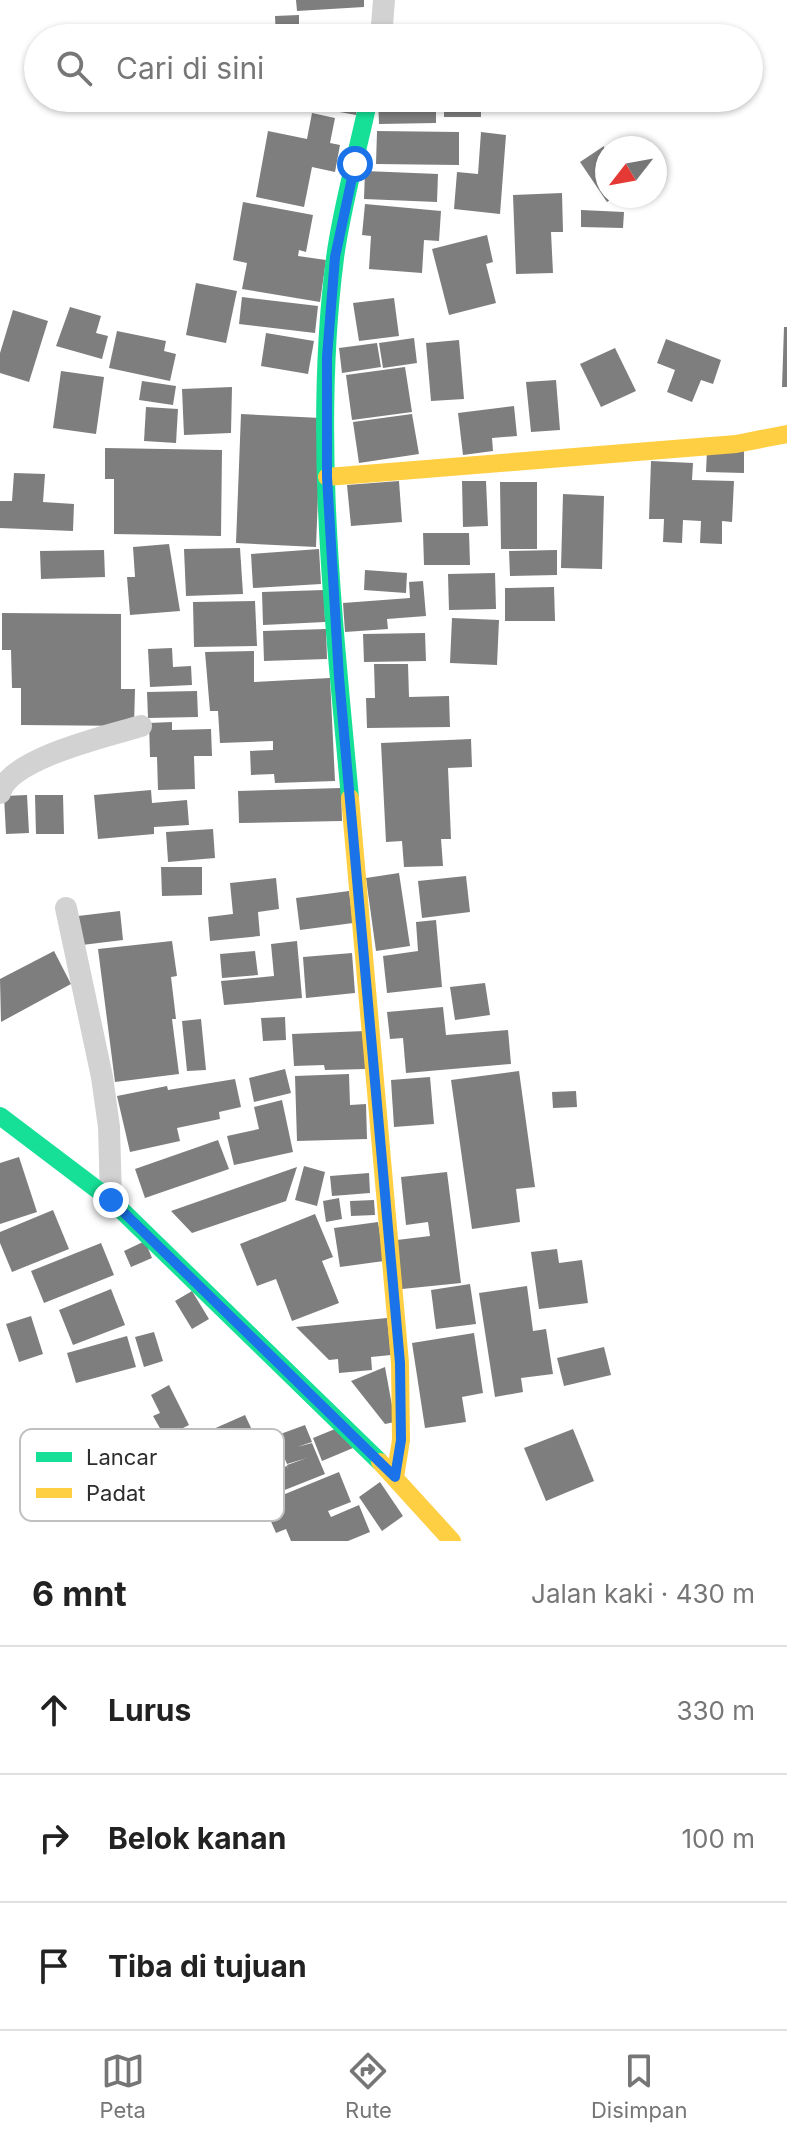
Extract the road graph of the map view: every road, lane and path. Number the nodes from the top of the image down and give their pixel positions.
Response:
1 (384, 0) edge
2 (382, 24) edge
3 (366, 112) edge
4 (787, 434) edge
5 (327, 477) junction
6 (141, 726) dead end
7 (0, 793) edge
8 (66, 908) dead end
9 (0, 1116) edge
10 (111, 1200) junction
11 (395, 1477) junction
12 (452, 1541) edge

1 - 2 street
3 - 5 street
4 - 5 street
5 - 11 street
6 - 7 street
8 - 10 street
9 - 10 street
10 - 11 street
11 - 12 street

